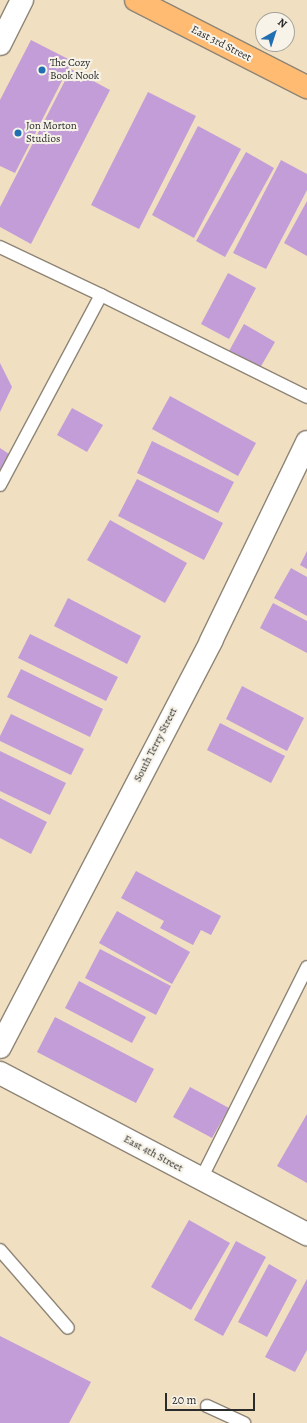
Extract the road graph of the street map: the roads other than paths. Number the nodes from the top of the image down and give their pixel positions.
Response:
1 (22, 0) edge
2 (136, 0) edge
3 (0, 44) edge
4 (307, 87) edge
5 (0, 247) edge
6 (101, 295) junction
7 (307, 397) edge
8 (307, 442) edge
9 (0, 485) edge
10 (307, 968) edge
11 (0, 1046) edge
12 (0, 1074) edge
13 (201, 1179) junction
14 (307, 1234) edge
15 (0, 1250) edge
16 (68, 1328) dead end
17 (207, 1406) dead end
18 (244, 1423) edge

1 - 3 street
2 - 4 main road, East 3rd Street
5 - 6 lane
6 - 7 lane
6 - 9 lane
8 - 11 street, South Terry Street
10 - 13 lane
12 - 13 street, East 4th Street
13 - 14 street, East 4th Street
15 - 16 lane
17 - 18 lane

